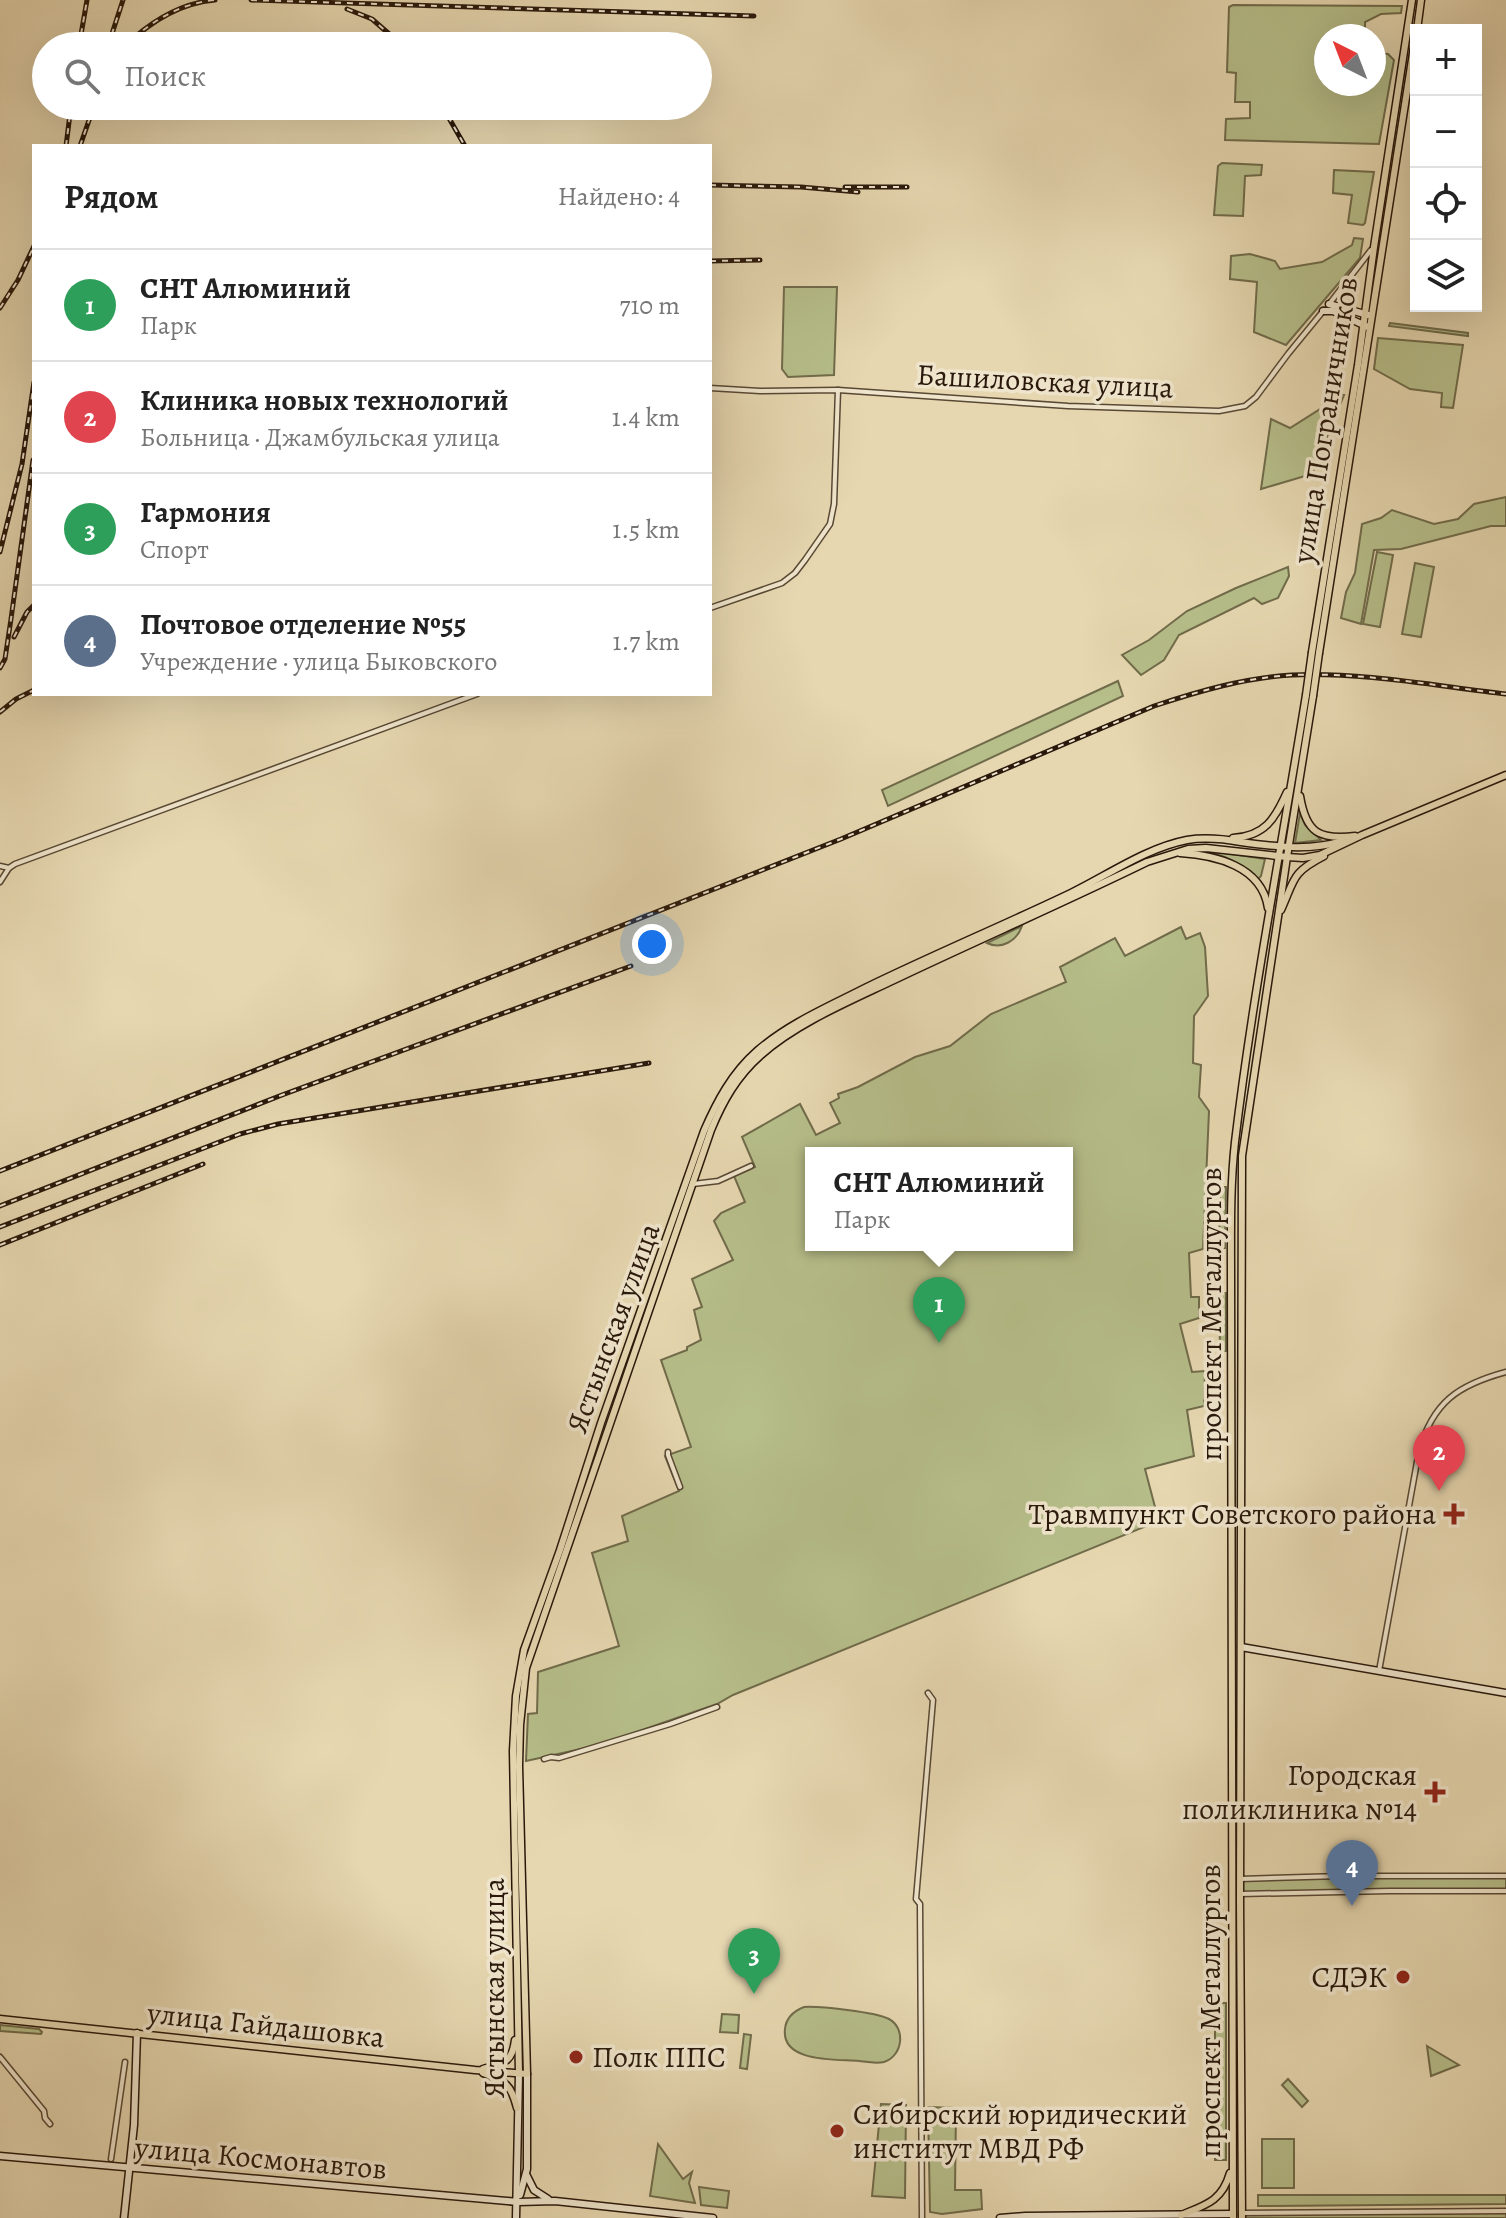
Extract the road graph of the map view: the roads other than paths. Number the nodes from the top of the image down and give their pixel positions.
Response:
1 (1412, 0) edge
2 (1421, 0) edge
3 (1417, 24) edge
4 (1410, 75) edge
5 (1400, 81) junction
6 (1409, 82) junction
7 (1404, 110) junction
8 (1395, 111) junction
9 (1374, 247) junction
10 (1329, 304) junction
11 (1323, 311) junction
12 (1368, 315) junction
13 (1362, 326) junction
14 (1371, 328) junction
15 (712, 388) edge
16 (838, 390) junction
17 (712, 607) edge
18 (1316, 653) junction
19 (472, 696) edge
20 (1310, 696) junction
21 (1506, 775) edge
22 (1292, 781) junction
23 (1299, 788) junction
24 (1362, 835) junction
25 (1221, 839) junction
26 (1280, 847) junction
27 (1289, 847) junction
28 (1165, 855) junction
29 (1282, 857) junction
30 (0, 866) edge
31 (9, 868) junction
32 (0, 882) edge
33 (1269, 915) junction
34 (1278, 916) junction
35 (751, 1166) dead end
36 (693, 1184) junction
37 (1506, 1372) edge
38 (668, 1452) dead end
39 (680, 1487) dead end
40 (1236, 1647) junction
41 (1379, 1671) junction
42 (928, 1693) dead end
43 (1506, 1693) edge
44 (717, 1707) dead end
45 (544, 1759) dead end
46 (1506, 1876) edge
47 (1232, 1879) junction
48 (1240, 1879) junction
49 (1506, 1891) edge
50 (1236, 1894) junction
51 (0, 2019) edge
52 (518, 2022) junction
53 (137, 2033) junction
54 (0, 2057) edge
55 (125, 2062) dead end
56 (475, 2070) junction
57 (523, 2074) junction
58 (517, 2108) junction
59 (50, 2124) dead end
60 (0, 2156) edge
61 (111, 2159) dead end
62 (1233, 2160) junction
63 (129, 2168) junction
64 (526, 2174) junction
65 (555, 2201) junction
66 (518, 2202) junction
67 (1506, 2211) edge
68 (1181, 2215) junction
69 (1233, 2216) edge
70 (1242, 2216) edge
71 (124, 2218) edge
72 (516, 2218) edge
73 (713, 2218) edge
74 (922, 2218) edge
75 (1000, 2218) edge
76 (1190, 2218) edge

1 - 5 main road, улица Пограничников
2 - 3 main road, улица Пограничников
4 - 6 main road, улица Пограничников
5 - 6 main road
5 - 8 main road, улица Пограничников
6 - 7 main road, улица Пограничников
7 - 8 main road
7 - 12 main road, улица Пограничников
8 - 9 main road, улица Пограничников
9 - 10 street, Башиловская улица
9 - 12 main road, улица Пограничников
10 - 11 street, Башиловская улица
10 - 12 main road
11 - 13 main road
11 - 16 street, Башиловская улица
12 - 13 main road, улица Пограничников
12 - 14 main road, улица Пограничников
13 - 14 main road
13 - 18 main road, улица Пограничников
14 - 18 main road, улица Пограничников
15 - 16 street, Башиловская улица
16 - 17 street
18 - 20 main road, улица Пограничников, bridge
19 - 31 street
20 - 22 main road, улица Пограничников
20 - 23 main road, улица Пограничников
21 - 24 main road
22 - 25 main road
22 - 26 main road, улица Пограничников
23 - 24 main road
23 - 27 main road, улица Пограничников
24 - 27 main road, Ястынская улица
24 - 29 main road, Ястынская улица
24 - 34 main road
25 - 26 main road, Ястынская улица
25 - 52 main road, Ястынская улица
26 - 27 main road, Ястынская улица
26 - 29 main road, проспект Металлургов
27 - 29 main road, проспект Металлургов
28 - 29 main road, Ястынская улица
28 - 33 main road
28 - 36 main road, Ястынская улица
29 - 33 main road, проспект Металлургов
29 - 34 main road, проспект Металлургов
30 - 31 street
31 - 32 street
33 - 40 main road, проспект Металлургов
34 - 40 main road, проспект Металлургов
35 - 36 street
36 - 57 main road, Ястынская улица
37 - 41 street
38 - 39 street
40 - 41 main road
40 - 47 main road, проспект Металлургов
40 - 48 main road, проспект Металлургов
41 - 43 main road
42 - 74 street
44 - 45 street
46 - 48 street
47 - 48 main road
47 - 50 main road, проспект Металлургов
48 - 50 main road, проспект Металлургов
49 - 50 street
50 - 62 main road, проспект Металлургов
50 - 70 main road, проспект Металлургов
51 - 53 main road, улица Гайдашовка
52 - 56 main road
52 - 57 main road, Ястынская улица
53 - 56 main road, улица Гайдашовка
53 - 63 main road
54 - 59 street
55 - 61 street, улица Космонавтов
56 - 57 main road, улица Гайдашовка
56 - 58 main road
57 - 58 main road, Ястынская улица
57 - 64 main road, Ястынская улица
58 - 66 main road, Ястынская улица
60 - 63 main road, улица Космонавтов
62 - 68 main road
62 - 69 main road, проспект Металлургов
63 - 66 main road, улица Космонавтов
63 - 71 main road
64 - 65 main road
64 - 66 main road, Ястынская улица
65 - 66 main road, улица Космонавтов
65 - 73 main road, улица Космонавтов
66 - 72 main road, Ястынская улица
67 - 70 street
68 - 69 main road
68 - 75 main road
68 - 76 main road
69 - 70 main road

